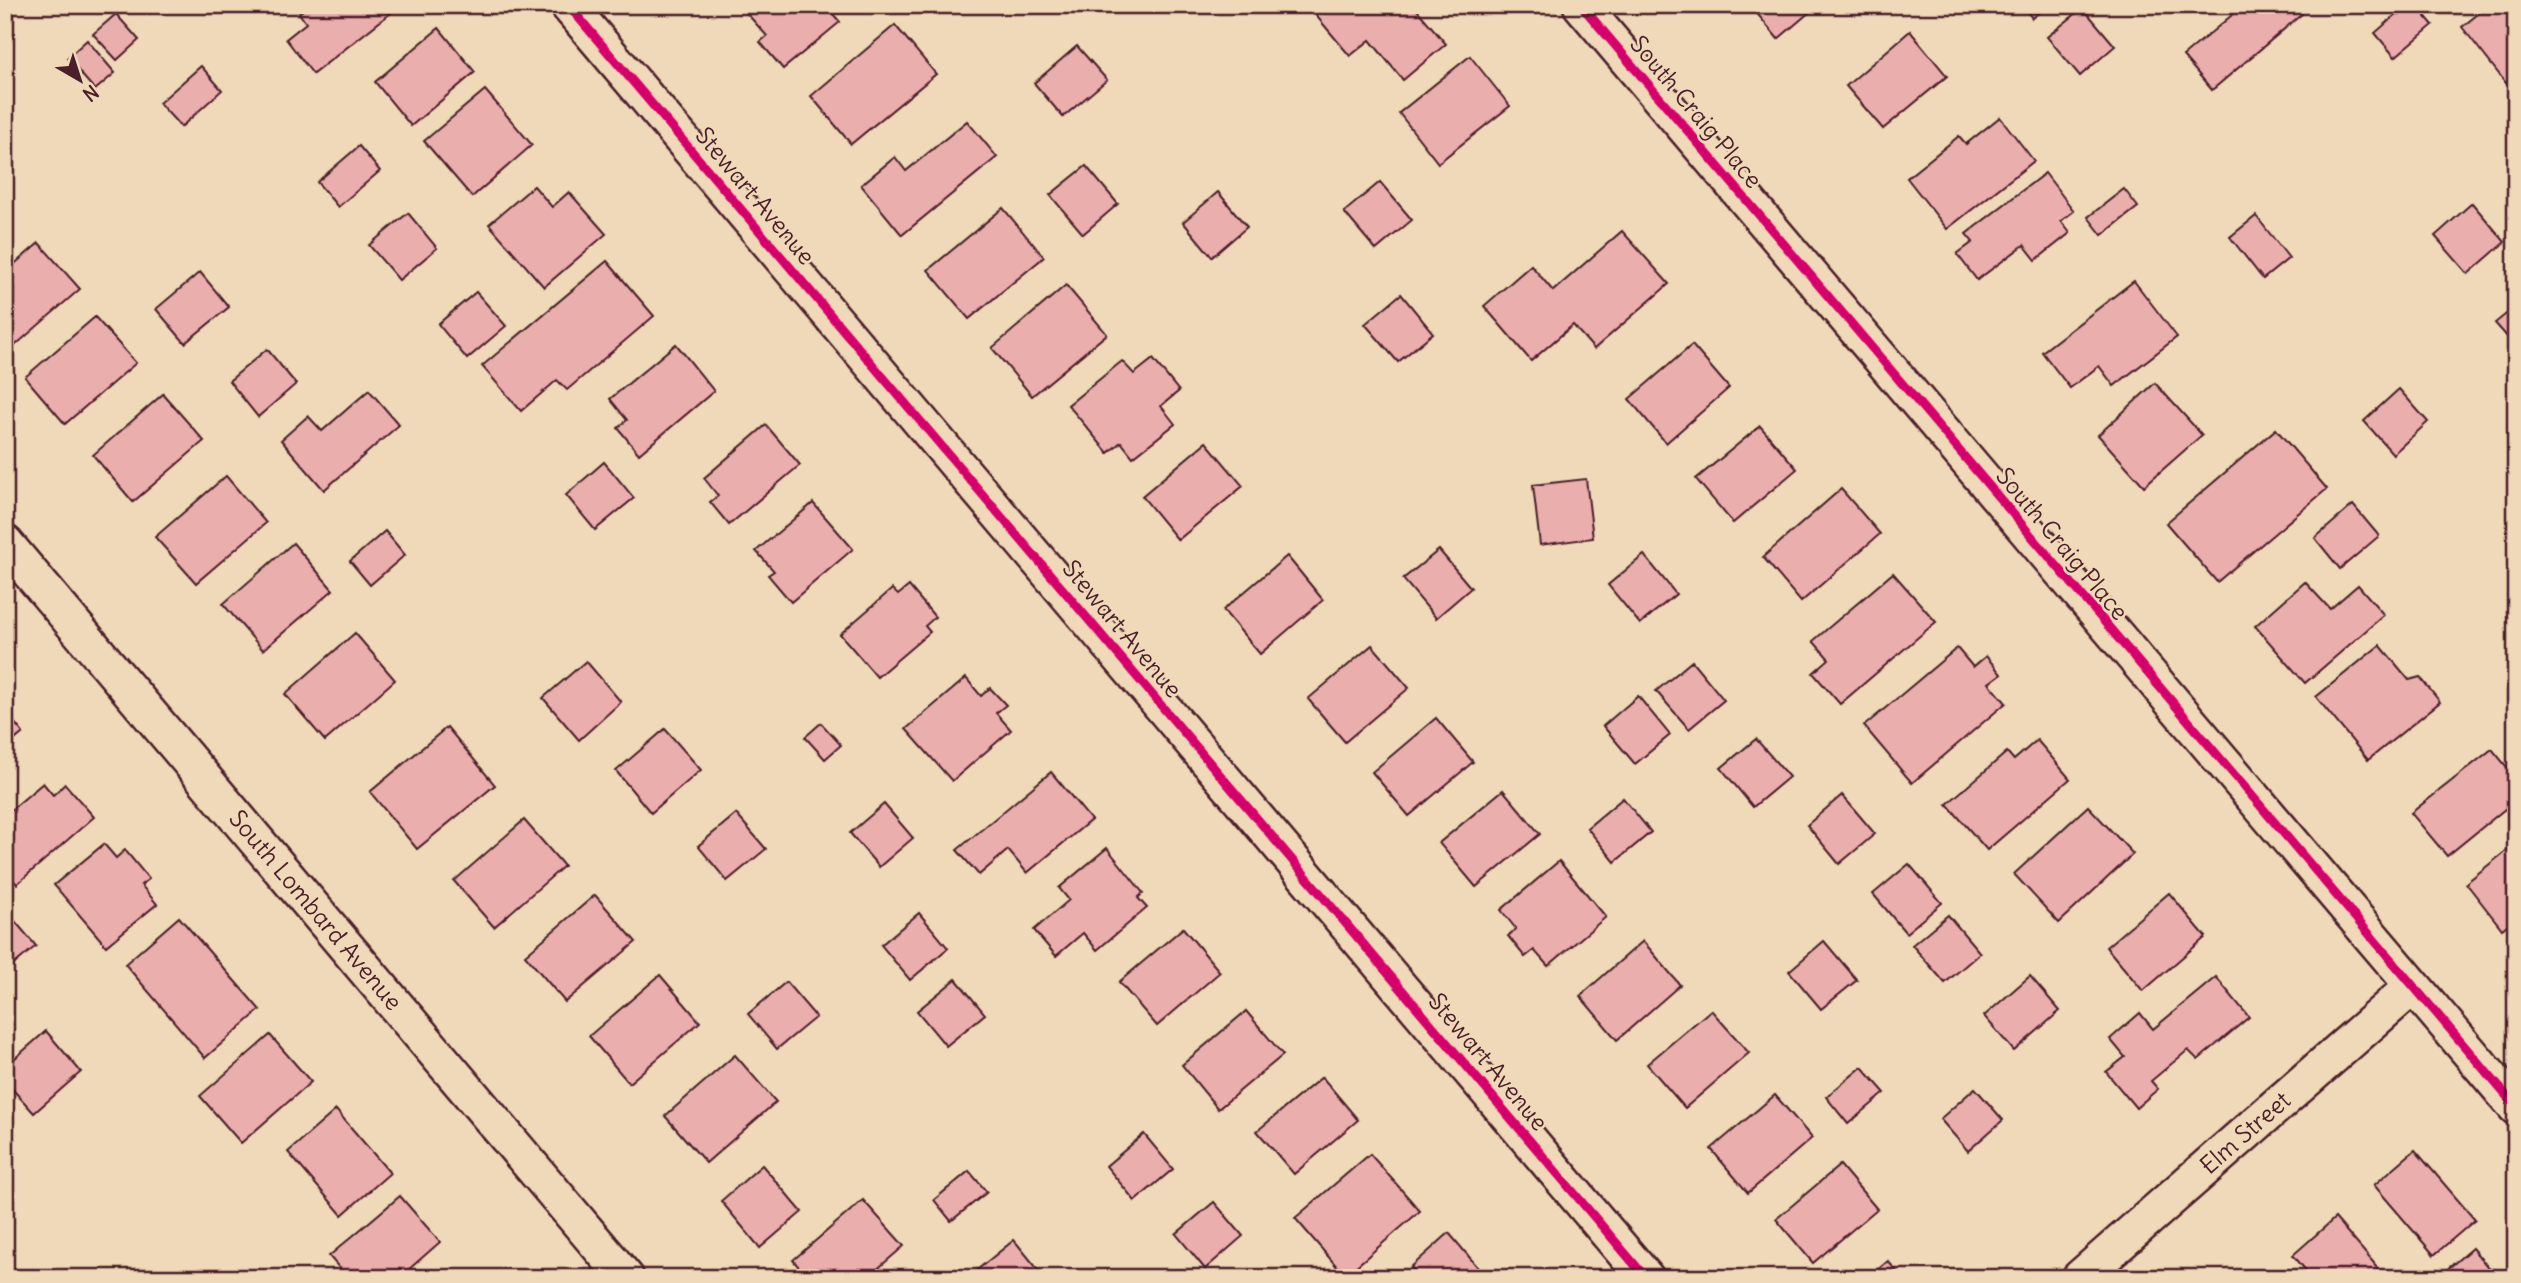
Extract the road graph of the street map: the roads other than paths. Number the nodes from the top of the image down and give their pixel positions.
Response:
1 (568, 5) edge
2 (1581, 5) edge
3 (5, 543) edge
4 (2412, 987) junction
5 (2516, 1107) edge
6 (626, 1278) edge
7 (1646, 1278) edge
8 (2080, 1278) edge

1 - 7 street, Stewart Avenue
2 - 4 street, South Craig Place
3 - 6 street, South Lombard Avenue
4 - 5 street, South Craig Place
4 - 8 street, Elm Street

